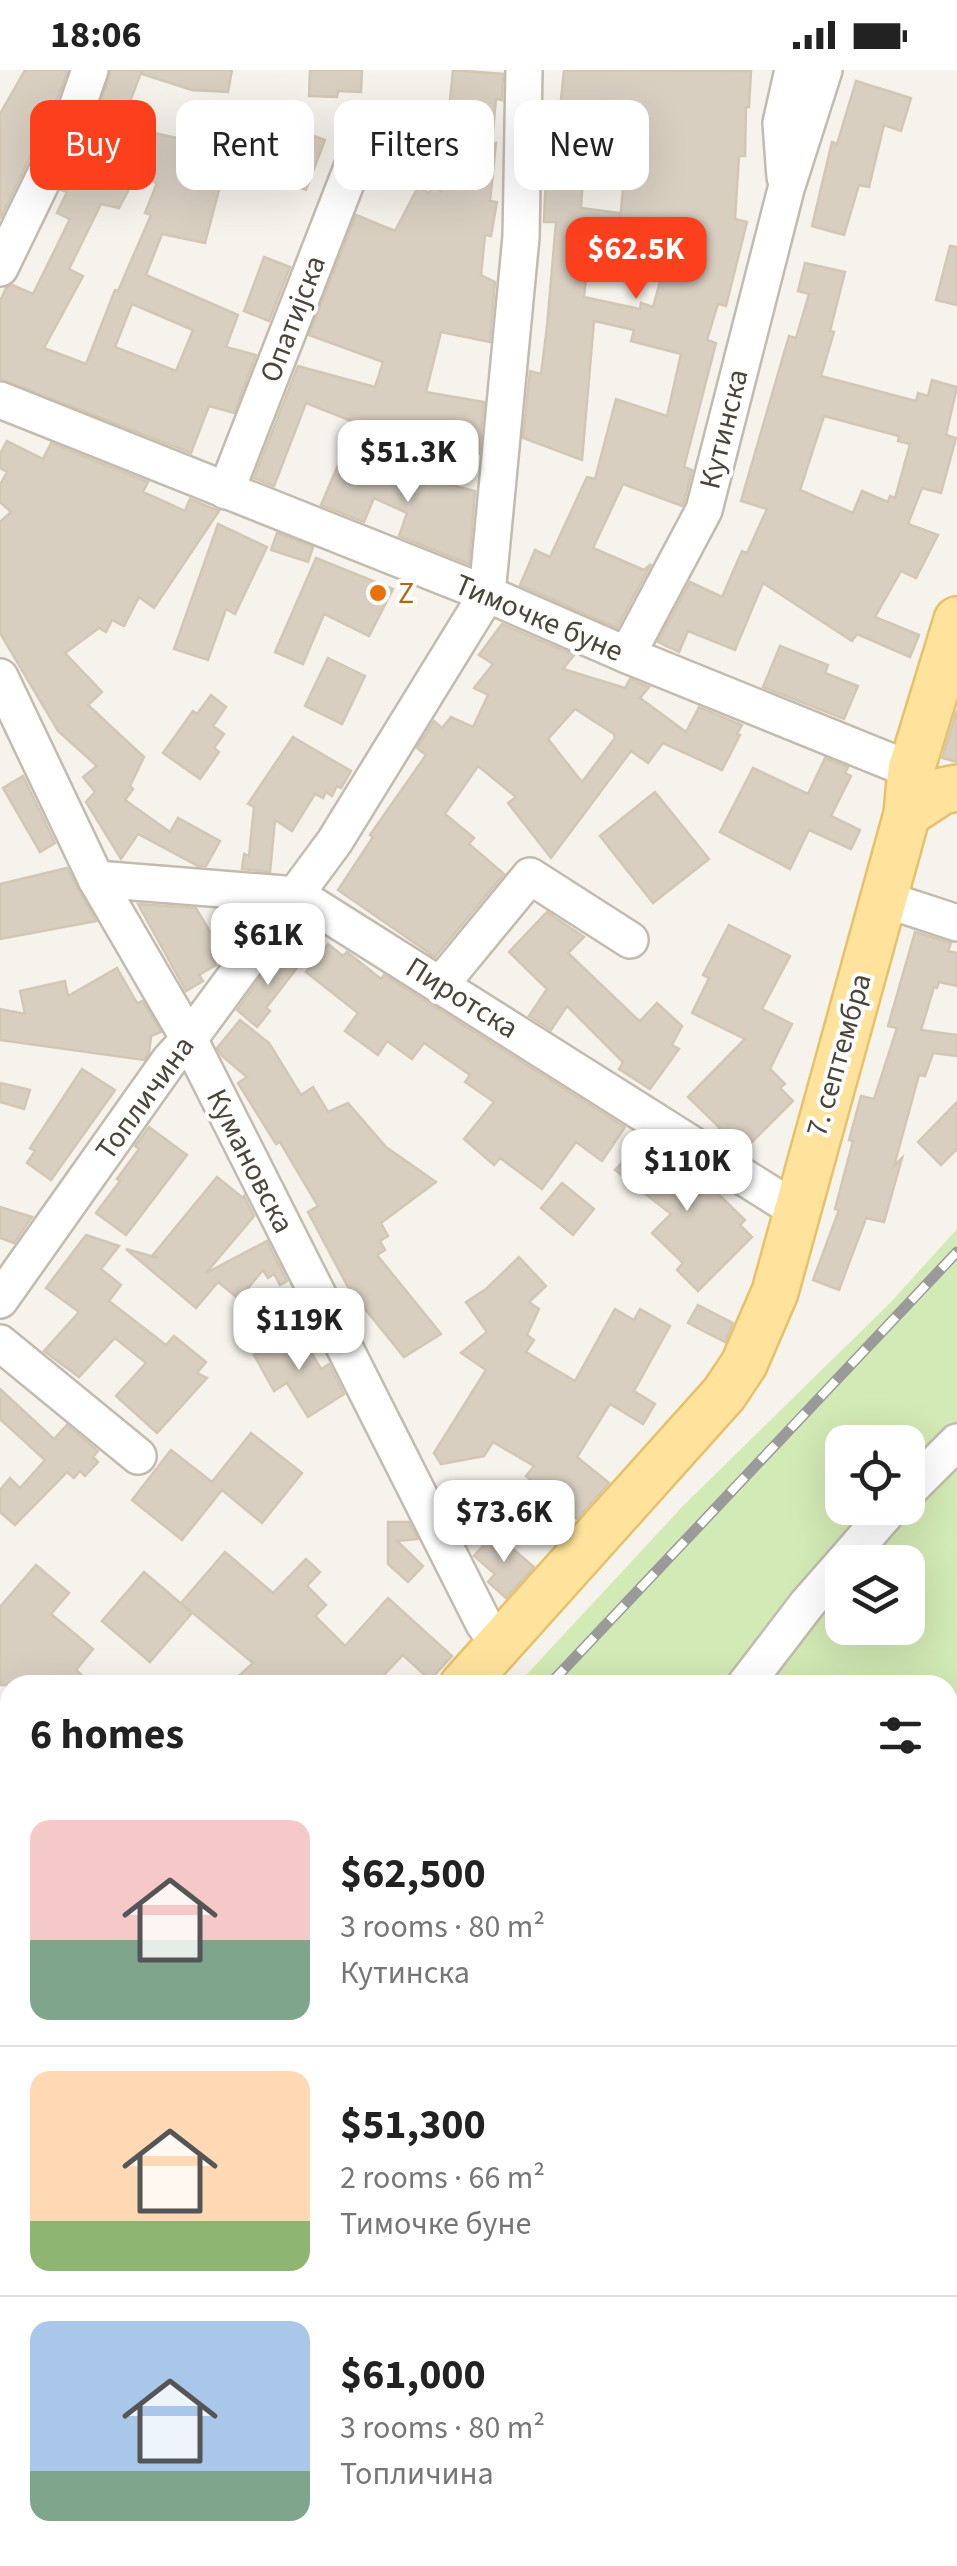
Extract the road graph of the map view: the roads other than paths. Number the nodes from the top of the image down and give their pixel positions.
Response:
1 (90, 70) edge
2 (524, 70) edge
3 (793, 70) edge
4 (824, 70) edge
5 (343, 190) edge
6 (786, 190) junction
7 (0, 268) edge
8 (0, 400) edge
9 (226, 492) junction
10 (487, 594) junction
11 (957, 620) edge
12 (627, 655) junction
13 (0, 678) edge
14 (957, 788) edge
15 (909, 792) junction
16 (96, 880) junction
17 (297, 895) junction
18 (884, 898) junction
19 (957, 923) edge
20 (630, 940) dead end
21 (440, 984) junction
22 (189, 1040) junction
23 (796, 1210) junction
24 (0, 1300) edge
25 (0, 1344) edge
26 (957, 1442) edge
27 (138, 1456) dead end
28 (925, 1473) edge
29 (876, 1525) edge
30 (500, 1646) junction
31 (472, 1675) edge
32 (753, 1675) edge

1 - 7 street
2 - 10 street
3 - 6 street, Кутинска
4 - 6 street, Кутинска
5 - 9 street, Опатијска
6 - 12 street, Кутинска
8 - 9 street, Тимочке буне
9 - 10 street, Тимочке буне
10 - 12 street, Тимочке буне
10 - 17 street, Топличина
11 - 15 main road, 7. септембра
12 - 15 street, Тимочке буне
13 - 16 street, Кумановска
14 - 15 main road
15 - 18 main road, 7. септембра
16 - 17 street, Пиротска
16 - 22 street, Кумановска
17 - 21 street, Пиротска
17 - 22 street, Топличина
18 - 19 street
18 - 23 main road, 7. септембра
20 - 21 street
21 - 23 street, Пиротска
22 - 24 street, Топличина
22 - 30 street, Кумановска
23 - 30 main road, 7. септембра
25 - 27 street
26 - 28 street
29 - 32 street
30 - 31 main road, 7. септембра

